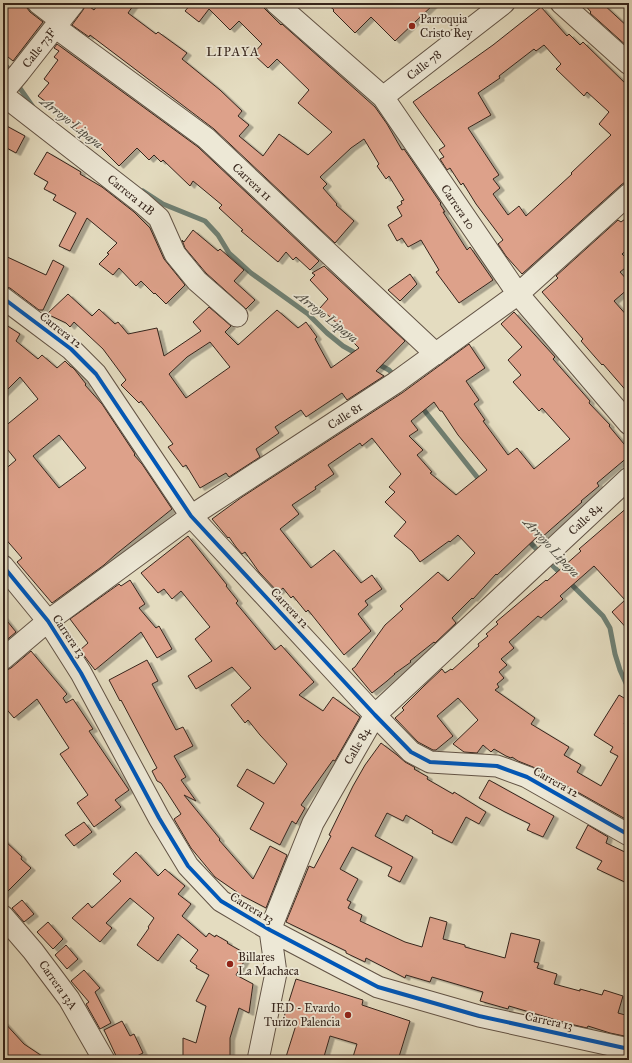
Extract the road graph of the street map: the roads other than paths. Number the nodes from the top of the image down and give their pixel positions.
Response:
1 (38, 3) edge
2 (74, 3) edge
3 (276, 3) edge
4 (504, 3) edge
5 (561, 3) edge
6 (57, 24) junction
7 (629, 64) edge
8 (9, 86) edge
9 (383, 97) junction
10 (629, 194) edge
11 (518, 294) junction
12 (3, 298) edge
13 (237, 316) dead end
14 (436, 354) junction
15 (629, 424) edge
16 (629, 478) edge
17 (191, 516) junction
18 (3, 566) edge
19 (48, 621) junction
20 (3, 659) edge
21 (375, 715) junction
22 (629, 835) edge
23 (3, 916) edge
24 (270, 930) junction
25 (629, 1049) edge
26 (104, 1060) edge
27 (258, 1060) edge

1 - 6 street, Carrera 11
2 - 6 street, Calle 73F
3 - 9 street, Carrera 10
4 - 9 street, Calle 78
5 - 7 street
6 - 8 street, Calle 73F
6 - 14 street, Carrera 11
8 - 13 street, Carrera 11B
9 - 11 street, Carrera 10
10 - 11 street, Calle 81
11 - 14 street, Calle 81
11 - 15 street, Carrera 10
12 - 17 street, Carrera 12
14 - 17 street, Calle 81
16 - 21 street, Calle 84
17 - 19 street, Calle 81
17 - 21 street, Carrera 12
18 - 19 street, Carrera 13
19 - 20 street, Calle 81
19 - 24 street, Carrera 13
21 - 22 street, Carrera 12
21 - 24 street, Calle 84
23 - 26 street, Carrera 13A
24 - 25 street, Carrera 13
24 - 27 street

